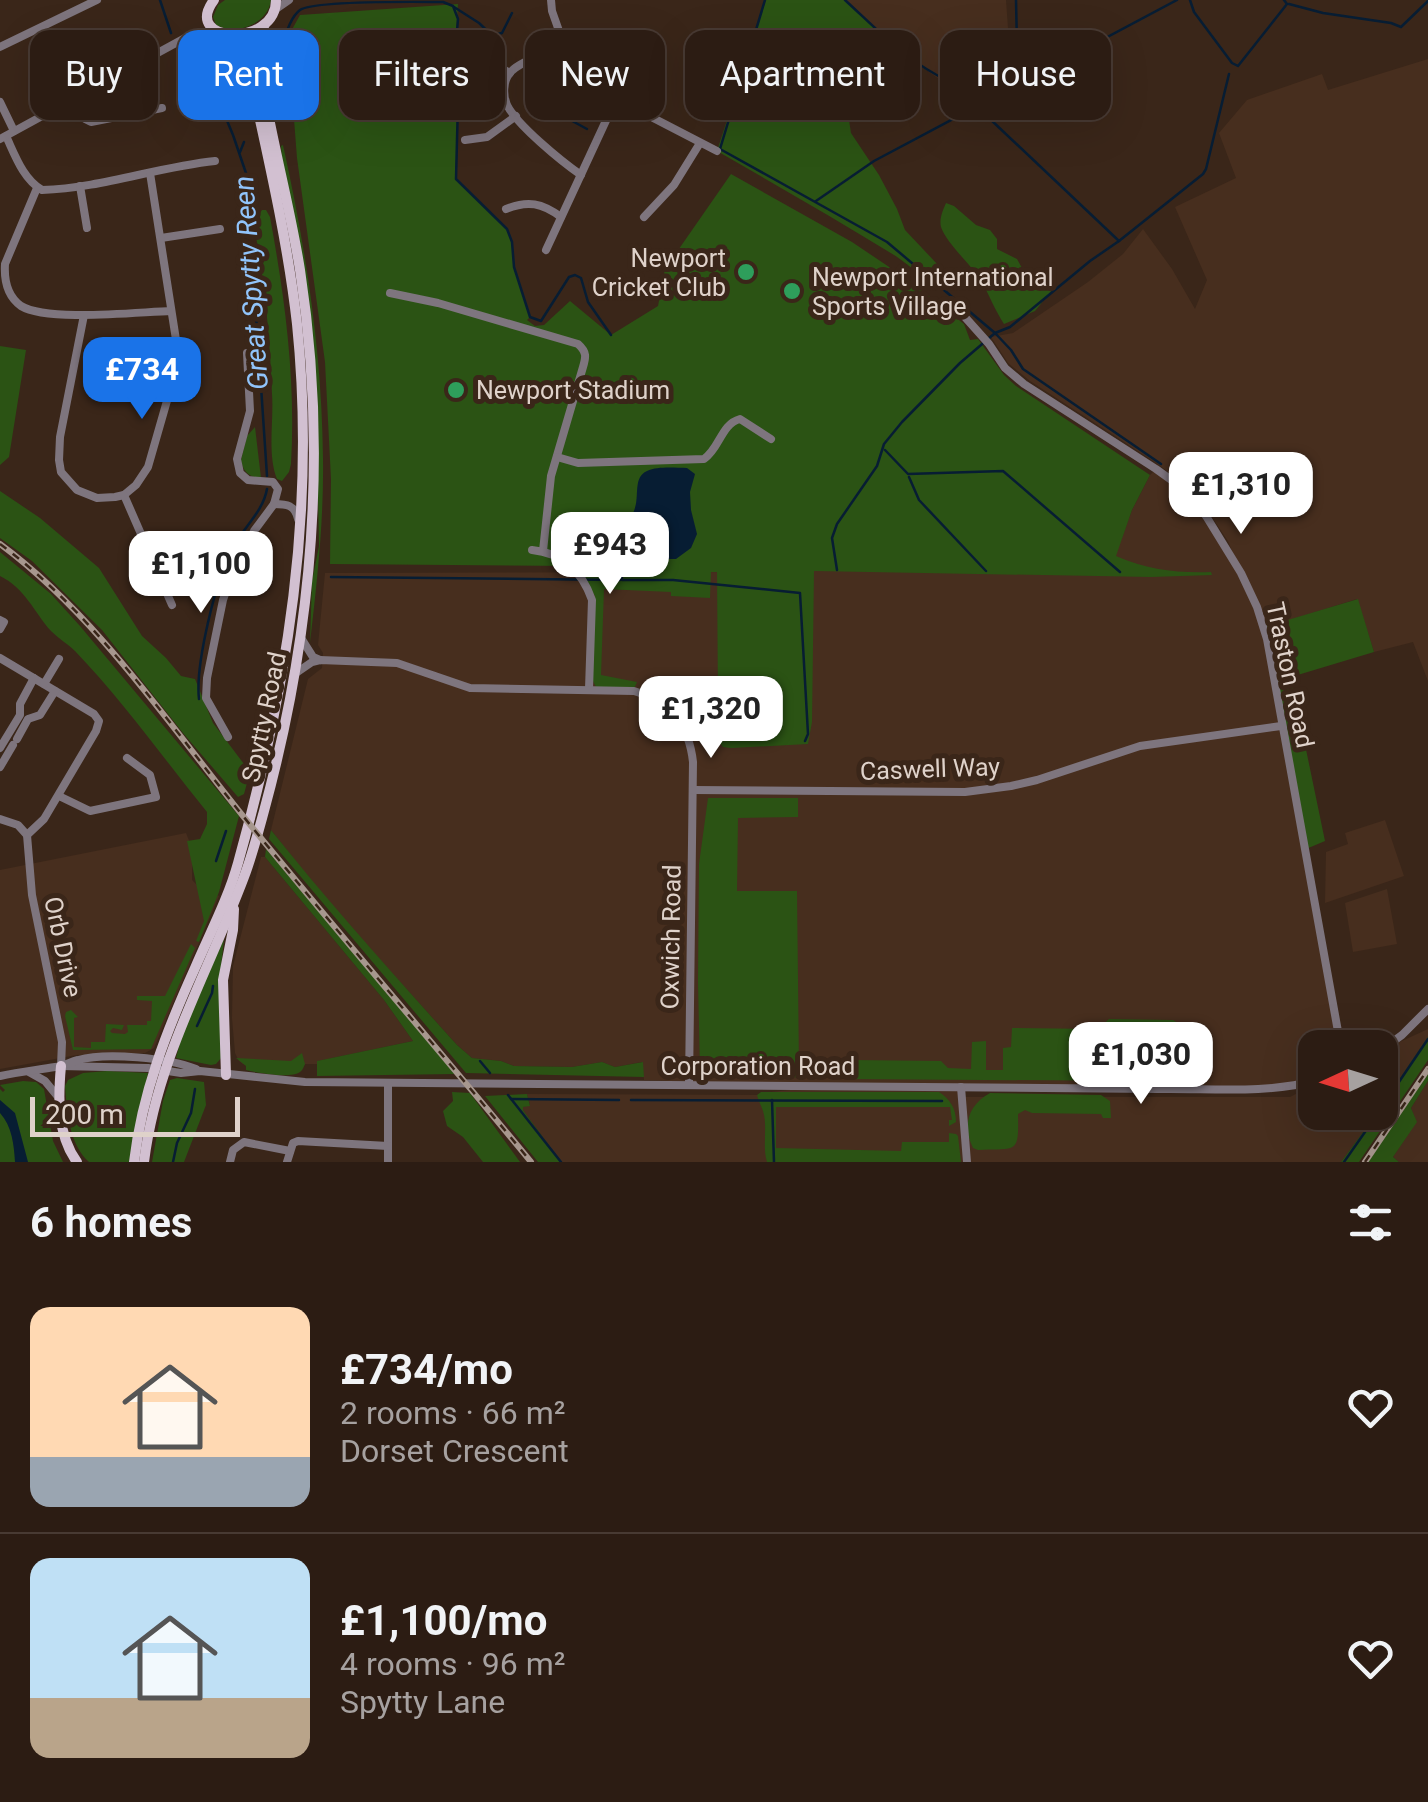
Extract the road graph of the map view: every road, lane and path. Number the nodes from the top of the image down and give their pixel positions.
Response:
1 (97, 0) edge
2 (214, 0) edge
3 (289, 0) edge
4 (551, 0) edge
5 (276, 5) edge
6 (208, 14) junction
7 (264, 26) junction
8 (195, 30) edge
9 (217, 30) edge
10 (247, 30) edge
11 (559, 30) edge
12 (0, 48) edge
13 (525, 64) edge
14 (505, 70) edge
15 (510, 73) junction
16 (0, 102) edge
17 (162, 108) dead end
18 (158, 109) edge
19 (516, 116) junction
20 (35, 120) edge
21 (259, 120) edge
22 (607, 120) edge
23 (655, 120) edge
24 (7, 135) edge
25 (465, 140) dead end
26 (700, 143) junction
27 (717, 152) dead end
28 (216, 161) dead end
29 (150, 173) junction
30 (581, 175) junction
31 (80, 186) junction
32 (37, 188) junction
33 (506, 209) dead end
34 (561, 217) junction
35 (644, 217) dead end
36 (87, 228) dead end
37 (220, 229) dead end
38 (161, 238) junction
39 (546, 250) dead end
40 (390, 293) dead end
41 (4, 295) edge
42 (171, 310) junction
43 (84, 316) junction
44 (964, 316) dead end
45 (247, 353) dead end
46 (771, 439) dead end
47 (304, 454) junction
48 (557, 457) junction
49 (124, 495) junction
50 (274, 504) junction
51 (288, 504) junction
52 (192, 537) dead end
53 (150, 550) junction
54 (532, 550) dead end
55 (543, 552) junction
56 (298, 568) junction
57 (172, 605) dead end
58 (0, 620) edge
59 (0, 629) edge
60 (302, 638) junction
61 (0, 658) edge
62 (59, 659) dead end
63 (320, 660) junction
64 (296, 673) junction
65 (34, 678) junction
66 (44, 684) junction
67 (589, 689) junction
68 (54, 690) junction
69 (1282, 726) junction
70 (228, 737) dead end
71 (0, 748) edge
72 (128, 758) dead end
73 (0, 767) edge
74 (692, 790) junction
75 (59, 796) junction
76 (0, 819) edge
77 (27, 835) junction
78 (234, 903) junction
79 (1428, 1009) edge
80 (1338, 1030) edge
81 (1398, 1038) edge
82 (161, 1065) junction
83 (61, 1066) junction
84 (24, 1071) junction
85 (226, 1075) junction
86 (0, 1076) edge
87 (388, 1084) junction
88 (689, 1085) junction
89 (1298, 1085) edge
90 (961, 1087) junction
91 (60, 1099) junction
92 (388, 1146) junction
93 (290, 1151) junction
94 (76, 1162) edge
95 (134, 1162) edge
96 (144, 1162) edge
97 (230, 1162) edge
98 (288, 1162) edge
99 (388, 1162) edge
100 (967, 1162) edge

1 - 12 street
2 - 6 main road
3 - 5 street
4 - 11 street
5 - 7 main road
6 - 8 street
6 - 9 main road, Spytty Road
7 - 10 main road
7 - 60 main road, Spytty Road
13 - 15 street
14 - 15 street
15 - 19 street
16 - 24 street
17 - 18 street
19 - 25 street
19 - 30 street
20 - 24 street
21 - 47 main road, Spytty Road
22 - 30 street
23 - 26 street
24 - 32 street
26 - 27 street
26 - 35 street
28 - 29 street
29 - 31 street
29 - 38 street
30 - 34 street
31 - 32 street
31 - 36 street
32 - 41 street
33 - 34 street
34 - 39 street
37 - 38 street
38 - 42 street
40 - 48 street
41 - 43 street
42 - 43 street
42 - 49 street
43 - 49 street
44 - 69 street, Traston Road
45 - 50 street
46 - 48 street
47 - 51 street
47 - 56 main road, Spytty Road
48 - 55 street
49 - 53 street
50 - 51 street
50 - 70 street
51 - 56 street
52 - 53 street
53 - 57 street
54 - 55 street
55 - 67 street
56 - 82 main road, Spytty Road
58 - 59 street
60 - 63 street
60 - 64 main road, Spytty Road
61 - 65 street
62 - 66 street
63 - 64 street
63 - 67 street, Oxwich Road
64 - 78 main road, Spytty Road
65 - 66 street
65 - 71 street
66 - 68 street
67 - 74 street, Oxwich Road
68 - 73 street
68 - 75 street
69 - 74 street, Caswell Way
69 - 80 street, Traston Road
72 - 75 street
74 - 88 street, Oxwich Road
75 - 77 street
76 - 77 street
77 - 83 street, Orb Drive
78 - 82 main road, Spytty Road
78 - 85 main road
79 - 81 street
82 - 83 street, Corporation Road
82 - 85 street, Corporation Road
82 - 95 main road, Spytty Road
82 - 96 main road, Spytty Road
83 - 84 street, Corporation Road
83 - 91 main road
84 - 86 street, Corporation Road
84 - 91 street
85 - 87 street, Corporation Road
87 - 88 street, Corporation Road
87 - 92 street
88 - 90 street, Corporation Road
89 - 90 street, Corporation Road
90 - 100 street
91 - 94 main road
92 - 93 street
92 - 99 street
93 - 97 street
93 - 98 street

